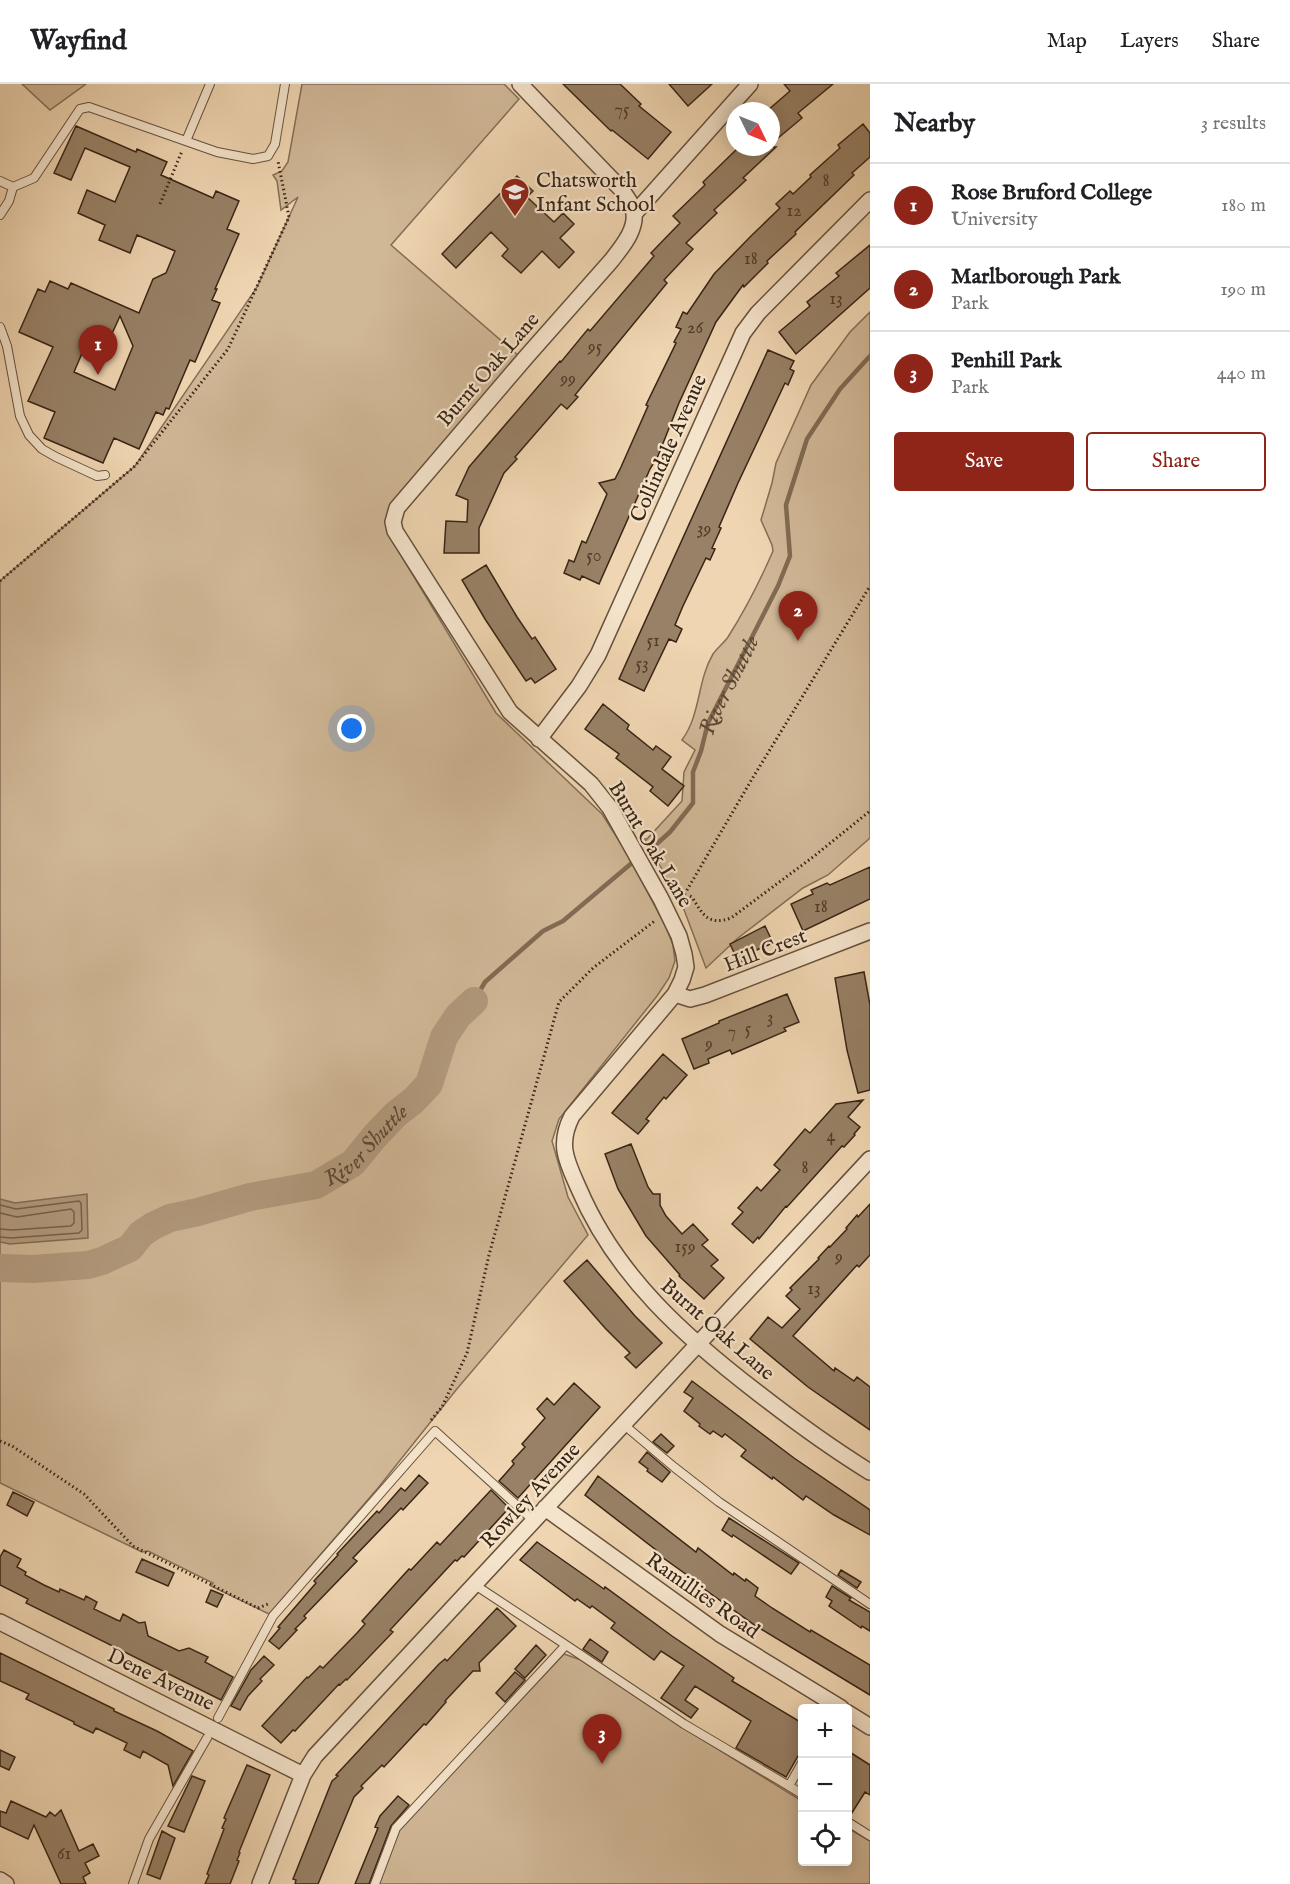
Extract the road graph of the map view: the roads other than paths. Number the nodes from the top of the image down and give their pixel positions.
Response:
1 (210, 84) edge
2 (285, 84) edge
3 (520, 84) edge
4 (750, 84) edge
5 (186, 141) junction
6 (0, 181) edge
7 (13, 187) junction
8 (870, 200) edge
9 (0, 214) edge
10 (634, 214) junction
11 (0, 327) edge
12 (105, 475) dead end
13 (539, 739) junction
14 (870, 932) edge
15 (675, 994) junction
16 (870, 1159) edge
17 (698, 1344) junction
18 (623, 1425) junction
19 (870, 1472) edge
20 (545, 1508) junction
21 (534, 1521) junction
22 (475, 1585) junction
23 (870, 1604) edge
24 (0, 1622) edge
25 (566, 1645) junction
26 (832, 1704) edge
27 (852, 1716) edge
28 (218, 1718) dead end
29 (870, 1726) edge
30 (207, 1738) dead end
31 (798, 1770) edge
32 (303, 1774) junction
33 (789, 1786) junction
34 (798, 1792) edge
35 (852, 1825) edge
36 (870, 1836) edge
37 (0, 1880) edge
38 (6, 1884) edge
39 (133, 1884) edge
40 (260, 1884) edge
41 (375, 1884) edge

1 - 5 lane
2 - 5 lane
3 - 10 street
4 - 10 street
5 - 7 lane
6 - 7 lane
7 - 9 lane
8 - 13 street, Collindale Avenue
10 - 13 street, Burnt Oak Lane
11 - 12 lane
13 - 15 street, Burnt Oak Lane
14 - 15 street, Hill Crest
15 - 17 street, Burnt Oak Lane
16 - 17 street, Rowley Avenue
17 - 18 street, Rowley Avenue
17 - 19 street, Burnt Oak Lane
18 - 20 street, Rowley Avenue
18 - 23 lane
20 - 21 street, Rowley Avenue
20 - 26 street, Ramillies Road
21 - 22 street, Rowley Avenue
21 - 28 lane
22 - 25 lane
22 - 32 street, Rowley Avenue
24 - 32 street, Dene Avenue
25 - 33 lane
25 - 41 lane
27 - 29 street, Ramillies Road
30 - 39 lane
31 - 33 lane
32 - 40 street, Rowley Avenue
33 - 34 lane
35 - 36 lane
37 - 38 street

